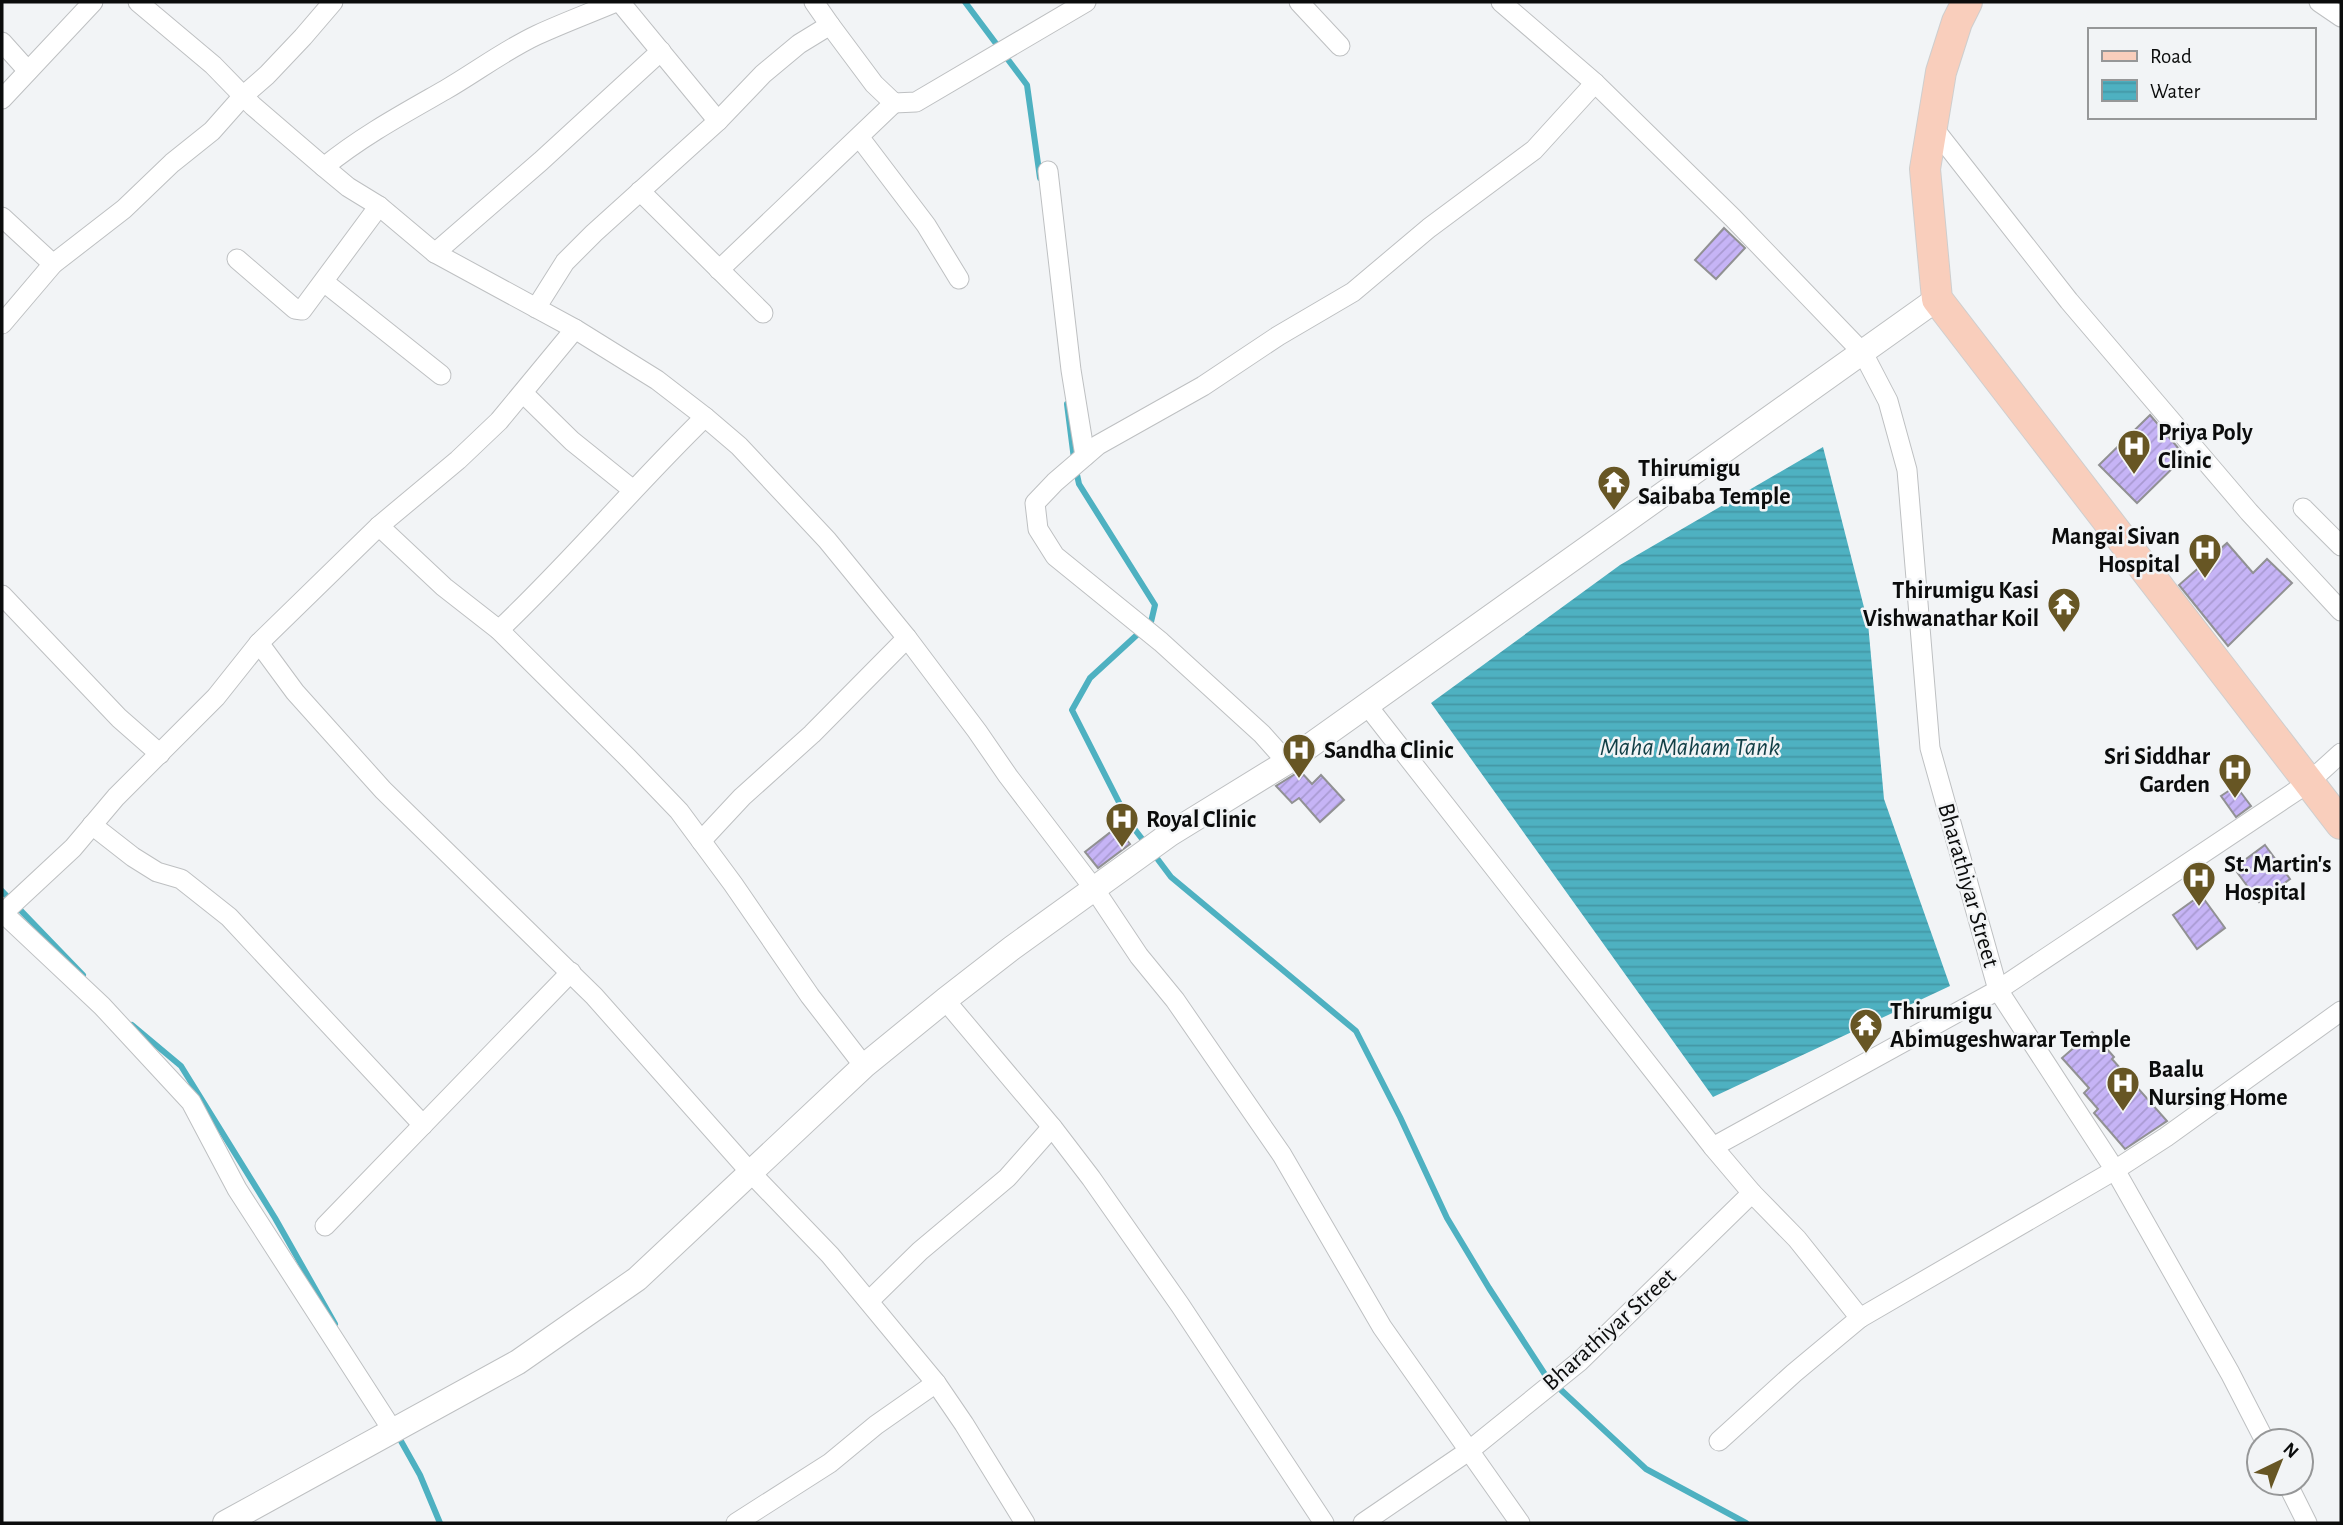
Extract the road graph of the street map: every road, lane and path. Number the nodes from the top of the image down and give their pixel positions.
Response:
1 (93, 2) edge
2 (138, 2) edge
3 (333, 2) edge
4 (618, 2) edge
5 (814, 2) edge
6 (1086, 2) edge
7 (1299, 2) edge
8 (1501, 2) edge
9 (1967, 2) edge
10 (2319, 2) edge
11 (2341, 18) edge
12 (830, 25) junction
13 (2, 42) edge
14 (1340, 46) dead end
15 (661, 51) junction
16 (28, 71) junction
17 (1595, 83) junction
18 (243, 96) junction
19 (2, 99) edge
20 (894, 103) junction
21 (718, 121) junction
22 (1932, 126) junction
23 (860, 138) junction
24 (324, 167) junction
25 (1048, 171) dead end
26 (640, 191) junction
27 (379, 206) junction
28 (2, 217) edge
29 (435, 253) junction
30 (237, 259) dead end
31 (53, 264) junction
32 (719, 270) junction
33 (960, 279) dead end
34 (324, 282) junction
35 (1937, 299) junction
36 (536, 308) junction
37 (763, 313) dead end
38 (2, 324) edge
39 (575, 329) junction
40 (1863, 353) junction
41 (441, 375) dead end
42 (523, 393) junction
43 (705, 417) junction
44 (1092, 450) junction
45 (633, 490) junction
46 (2303, 508) dead end
47 (379, 526) junction
48 (2341, 546) edge
49 (2, 594) edge
50 (2341, 611) edge
51 (499, 630) junction
52 (907, 638) junction
53 (259, 643) junction
54 (1366, 704) junction
55 (2341, 753) edge
56 (160, 754) junction
57 (1287, 762) junction
58 (2308, 783) junction
59 (2341, 824) edge
60 (92, 825) junction
61 (701, 841) junction
62 (1095, 890) junction
63 (2, 913) edge
64 (571, 972) junction
65 (1998, 990) junction
66 (945, 1000) junction
67 (2341, 1011) edge
68 (864, 1066) junction
69 (423, 1125) junction
70 (1052, 1127) junction
71 (1713, 1147) junction
72 (2115, 1170) junction
73 (751, 1173) junction
74 (1752, 1193) junction
75 (325, 1226) dead end
76 (869, 1301) junction
77 (1860, 1318) junction
78 (936, 1383) junction
79 (2258, 1427) edge
80 (383, 1437) junction
81 (1719, 1441) dead end
82 (1470, 1450) junction
83 (2294, 1497) edge
84 (1385, 1517) edge
85 (225, 1523) edge
86 (736, 1523) edge
87 (1025, 1523) edge
88 (1324, 1523) edge
89 (1363, 1523) edge
90 (1520, 1523) edge
91 (2307, 1523) edge

1 - 16 street
2 - 18 street
3 - 18 street
4 - 15 street
4 - 24 street
5 - 12 street
6 - 20 street
7 - 14 street
8 - 17 street, Bharathiyar Street
9 - 22 main road
10 - 11 street
12 - 20 street
12 - 21 street
13 - 16 street
15 - 21 street
15 - 29 street
16 - 19 street
17 - 40 street, Bharathiyar Street
17 - 44 street
18 - 24 street
18 - 31 street
20 - 23 street
21 - 26 street
22 - 35 main road
22 - 50 street
23 - 32 street
23 - 33 street
24 - 27 street
25 - 44 street
26 - 32 street
26 - 36 street
27 - 29 street
27 - 34 street
28 - 31 street
29 - 36 street
30 - 34 street
31 - 38 street
32 - 37 street
34 - 41 street
35 - 40 street
35 - 58 main road
36 - 39 street
39 - 42 street
39 - 43 street
40 - 54 street
40 - 65 street, Bharathiyar Street
42 - 45 street
42 - 47 street
43 - 45 street
43 - 52 street
44 - 57 street
45 - 51 street
46 - 48 street
47 - 51 street
47 - 53 street
49 - 56 street
51 - 61 street
52 - 61 street
52 - 62 street
53 - 56 street
53 - 64 street
54 - 57 street
54 - 71 street
55 - 58 street
56 - 60 street
57 - 62 street
58 - 59 main road
58 - 65 street
60 - 63 street
60 - 69 street
61 - 68 street
62 - 66 street
62 - 82 street
63 - 80 street
64 - 69 street
64 - 73 street
65 - 71 street, Bharathiyar Street
65 - 72 street
66 - 68 street
66 - 70 street
67 - 72 street
68 - 73 street
69 - 75 street
70 - 76 street
70 - 88 street
71 - 74 street
72 - 77 street
72 - 79 street
73 - 76 street
73 - 80 street
74 - 77 street
74 - 82 street, Bharathiyar Street
76 - 78 street
77 - 81 street
78 - 86 street
78 - 87 street
80 - 85 street
82 - 84 street, Bharathiyar Street
82 - 90 street
83 - 91 street
84 - 89 street, Bharathiyar Street

